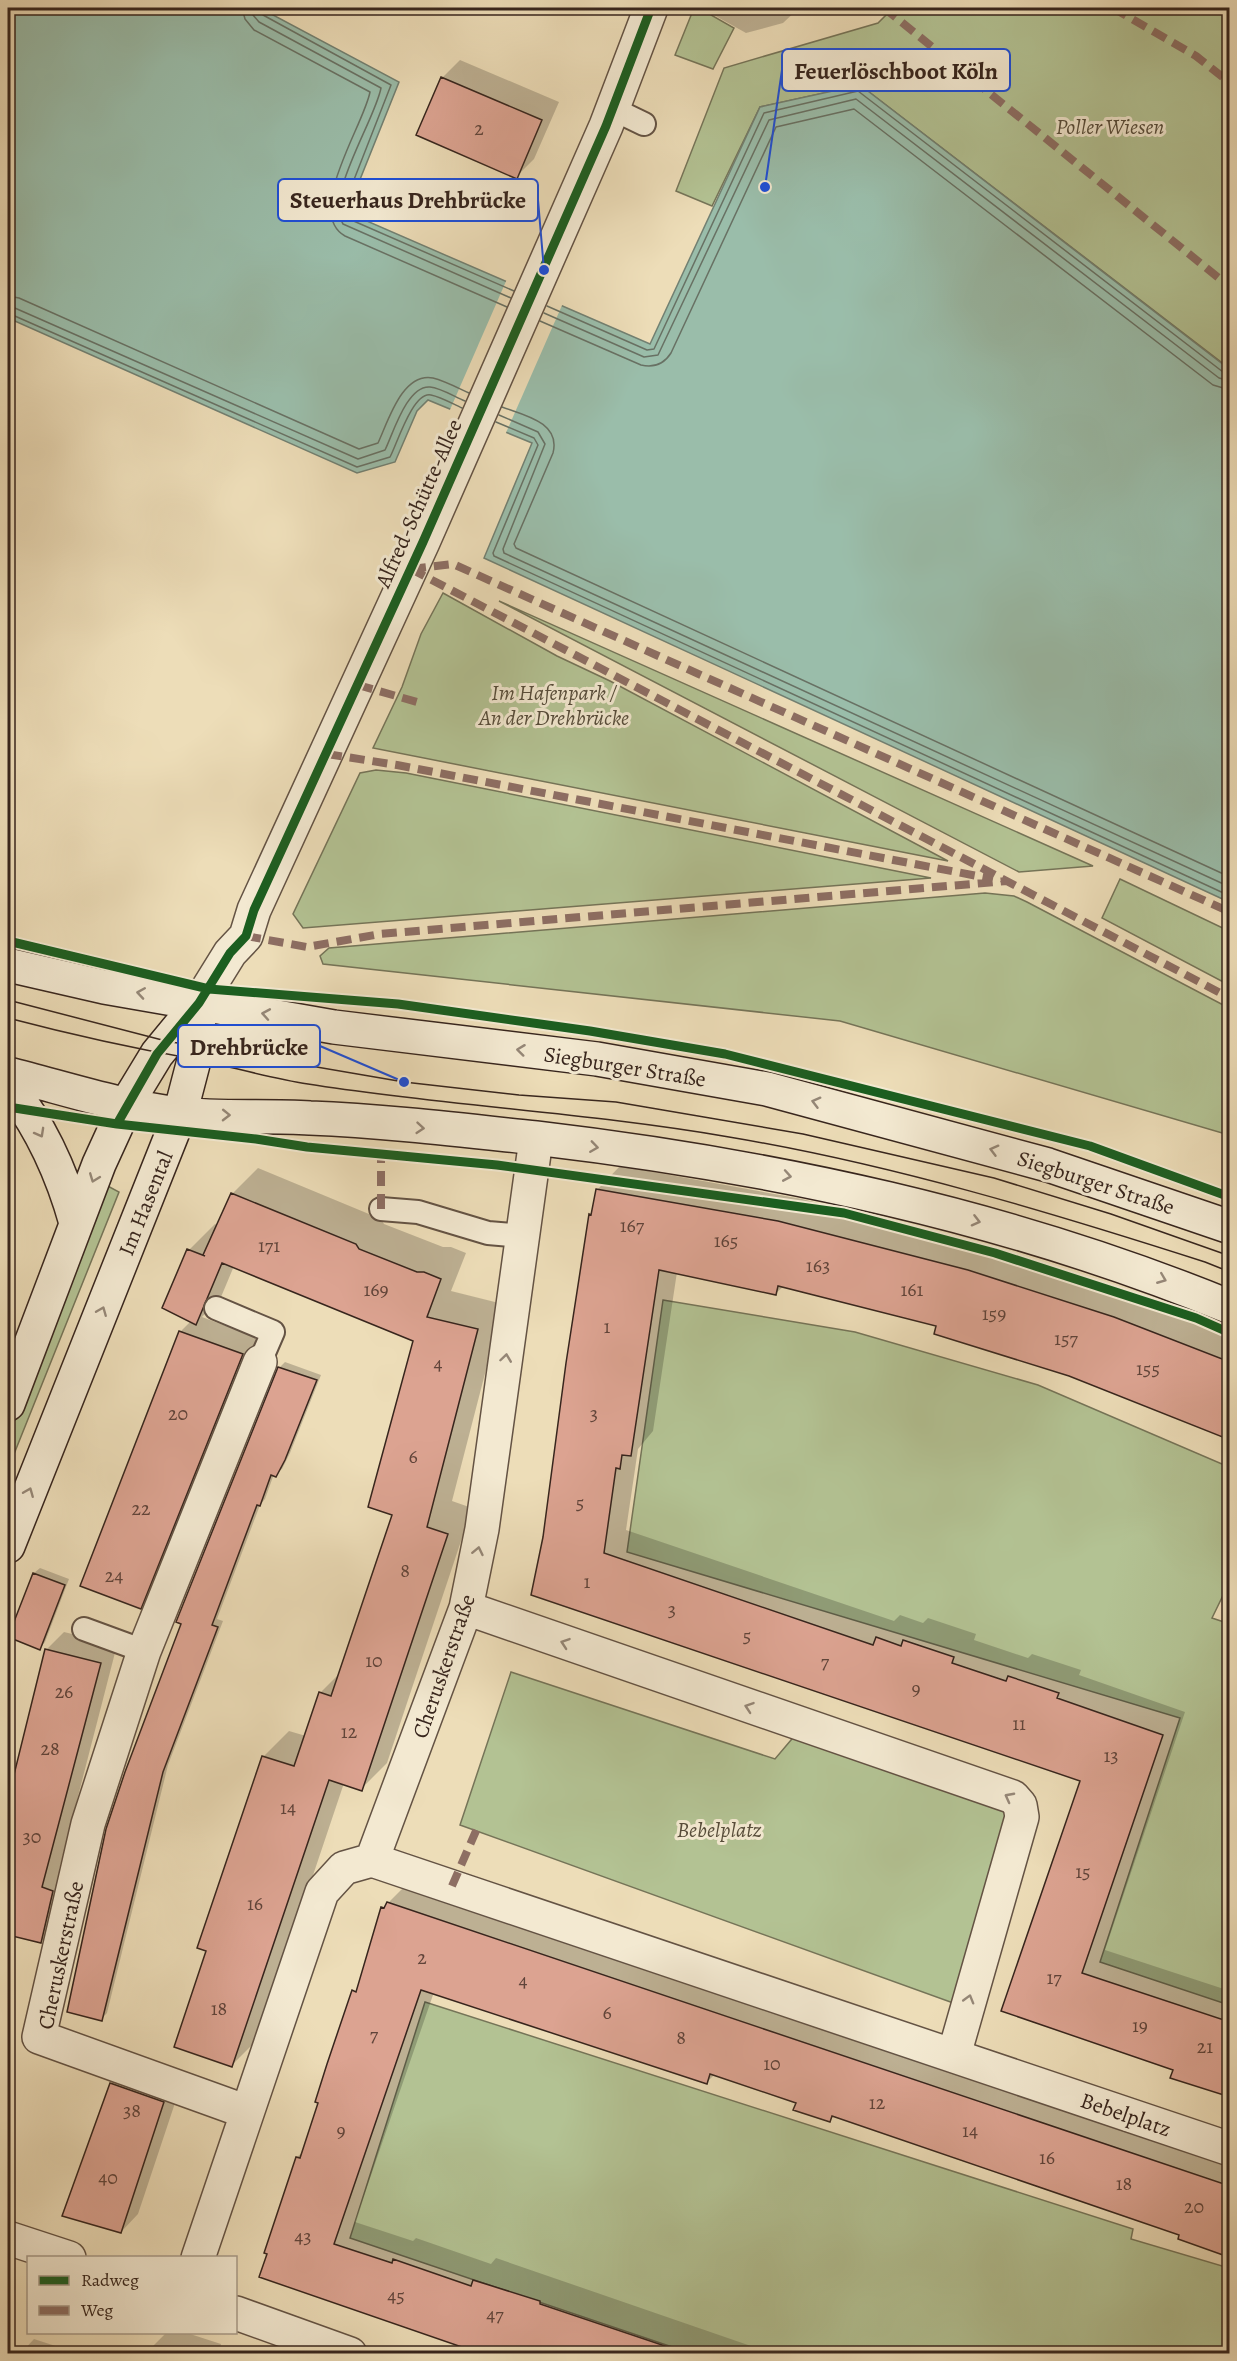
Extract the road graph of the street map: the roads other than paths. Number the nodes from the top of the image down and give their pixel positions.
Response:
1 (651, 8) edge
2 (613, 109) junction
3 (644, 124) dead end
4 (8, 965) edge
5 (199, 1003) junction
6 (8, 1074) edge
7 (8, 1085) edge
8 (122, 1114) junction
9 (180, 1114) junction
10 (536, 1138) junction
11 (381, 1209) dead end
12 (76, 1223) junction
13 (1230, 1227) edge
14 (523, 1236) junction
15 (1230, 1306) edge
16 (216, 1308) dead end
17 (260, 1362) joint
18 (11, 1382) edge
19 (8, 1546) edge
20 (466, 1608) junction
21 (84, 1629) dead end
22 (144, 1651) junction
23 (372, 1860) junction
24 (954, 2055) junction
25 (246, 2112) junction
26 (1230, 2149) edge
27 (8, 2238) edge
28 (63, 2256) edge
29 (199, 2256) edge
30 (237, 2313) edge
31 (350, 2354) edge

1 - 2 street, Alfred-Schütte-Allee
2 - 3 lane
2 - 5 street, Alfred-Schütte-Allee
5 -> 4 street, Siegburger Straße
5 - 8 street
5 - 9 street, Im Hasental
13 -> 5 street, Siegburger Straße
6 - 8 street
7 -> 12 street
8 - 9 street
8 -> 12 street
9 -> 10 street
19 -> 9 street, Im Hasental
10 - 14 street, Cheruskerstraße
10 -> 15 street
11 - 14 lane
12 - 18 street
20 -> 14 street, Cheruskerstraße
16 - 17 lane
17 - 22 street, Cheruskerstraße
20 - 23 street, Cheruskerstraße
24 -> 20 street
21 - 22 lane
22 - 25 street, Cheruskerstraße
23 - 24 street, Bebelplatz
23 - 25 street
24 - 26 street, Bebelplatz
25 - 29 street
27 - 28 street
30 - 31 street

